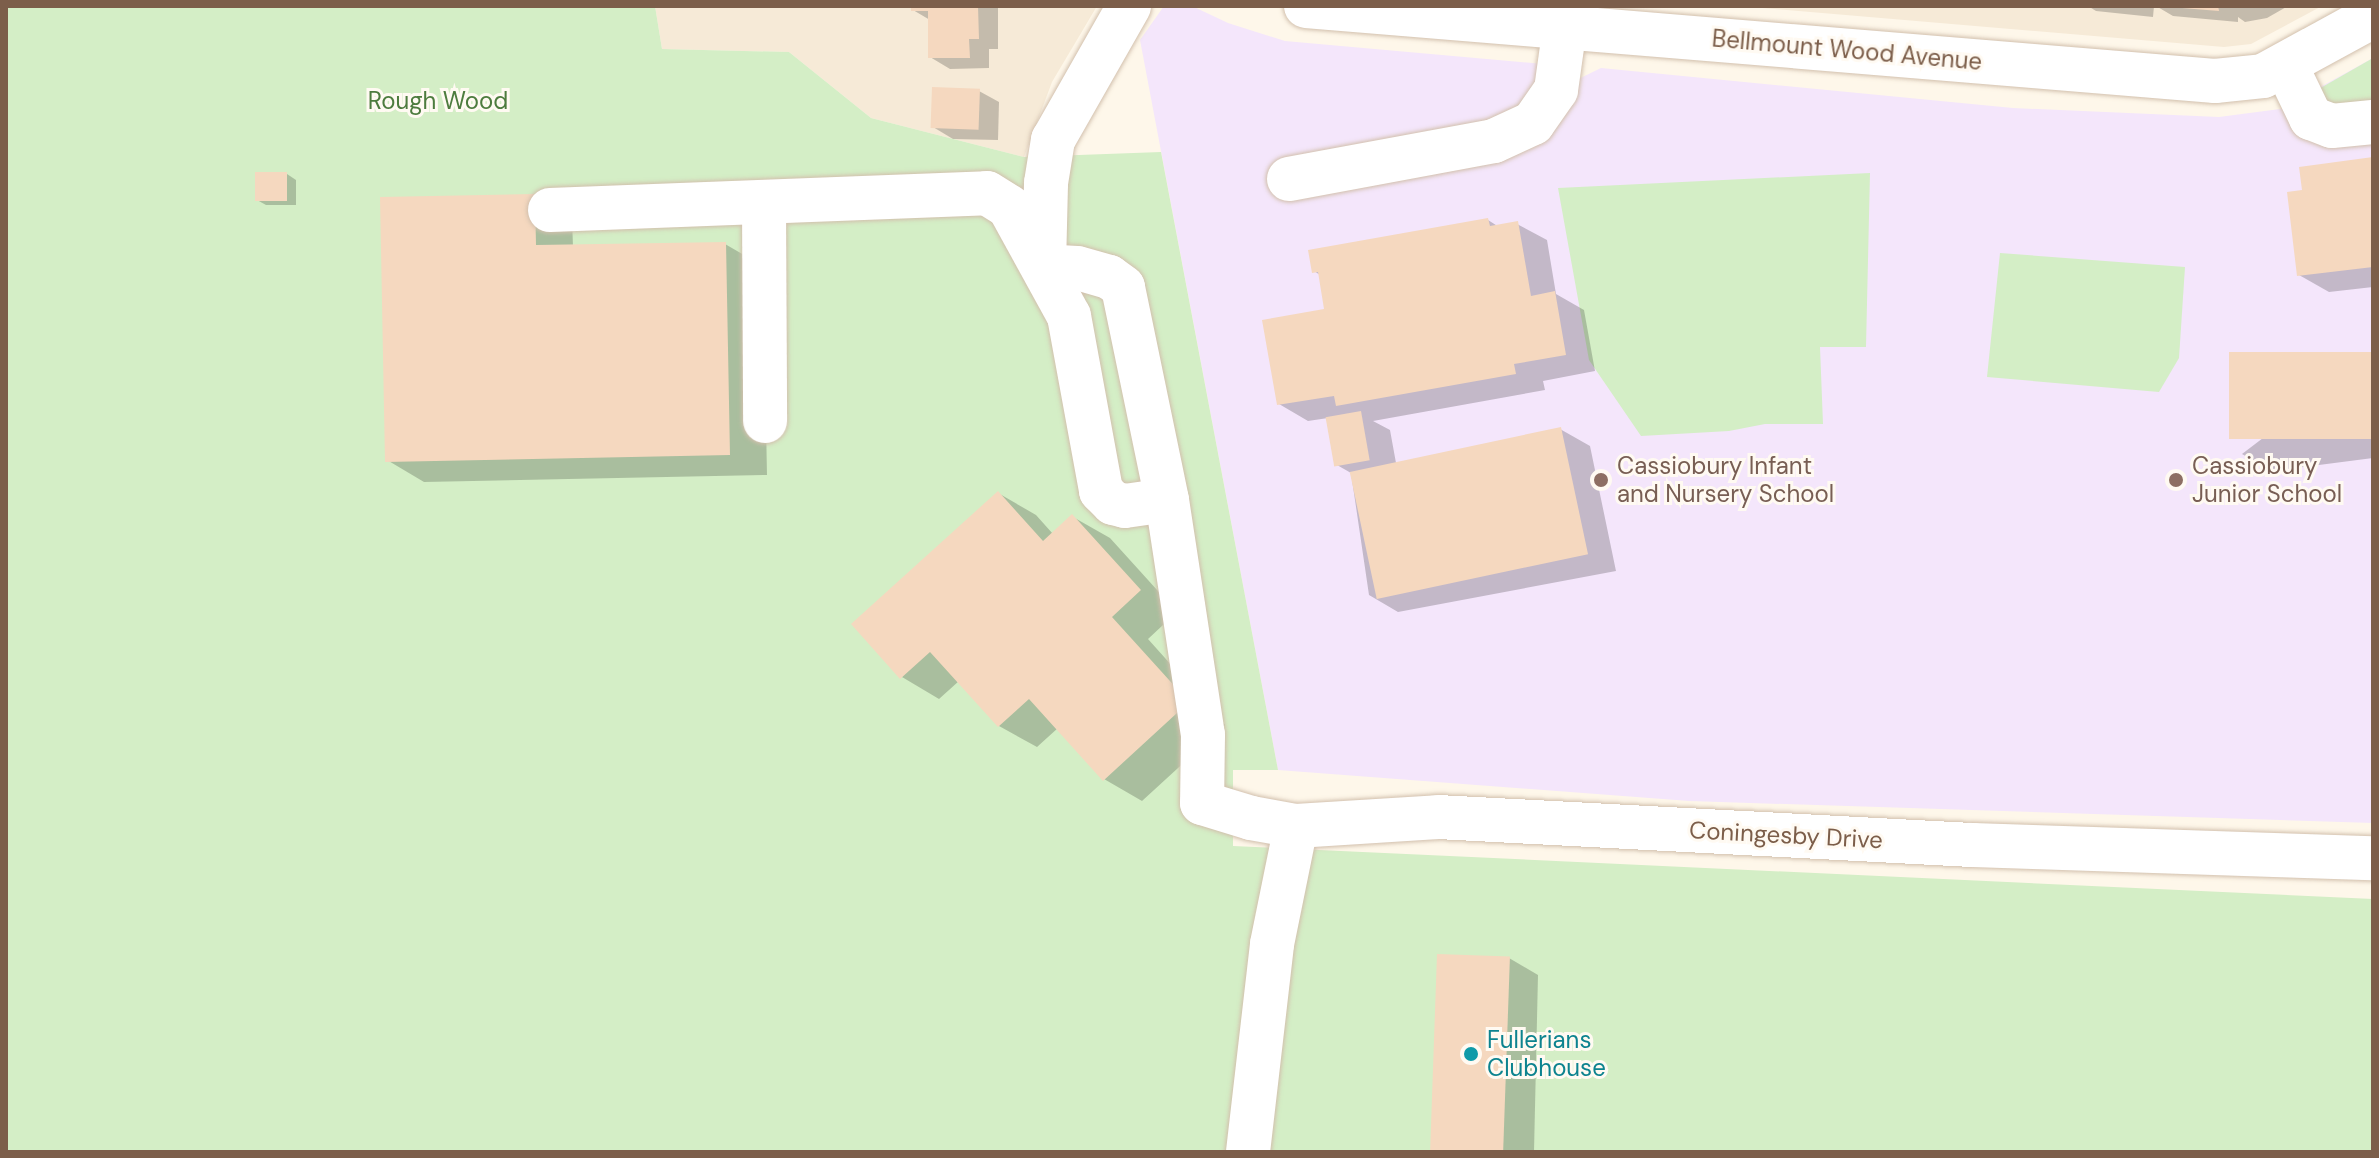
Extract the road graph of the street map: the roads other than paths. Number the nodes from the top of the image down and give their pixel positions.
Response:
1 (1129, 6) edge
2 (1306, 6) edge
3 (2373, 16) edge
4 (1565, 26) junction
5 (2286, 66) junction
6 (2373, 122) edge
7 (1289, 179) dead end
8 (764, 204) junction
9 (550, 210) dead end
10 (1044, 266) junction
11 (765, 421) dead end
12 (1167, 500) junction
13 (1296, 826) junction
14 (2373, 858) edge
15 (1248, 1152) edge

1 - 10 street
2 - 4 street, Bellmount Wood Avenue
3 - 5 street, Bellmount Wood Avenue
4 - 5 street, Bellmount Wood Avenue
4 - 7 street
5 - 6 street
8 - 9 street
8 - 10 street
8 - 11 street
10 - 12 street
10 - 12 street
12 - 13 street, Coningesby Drive
13 - 14 street, Coningesby Drive
13 - 15 street

